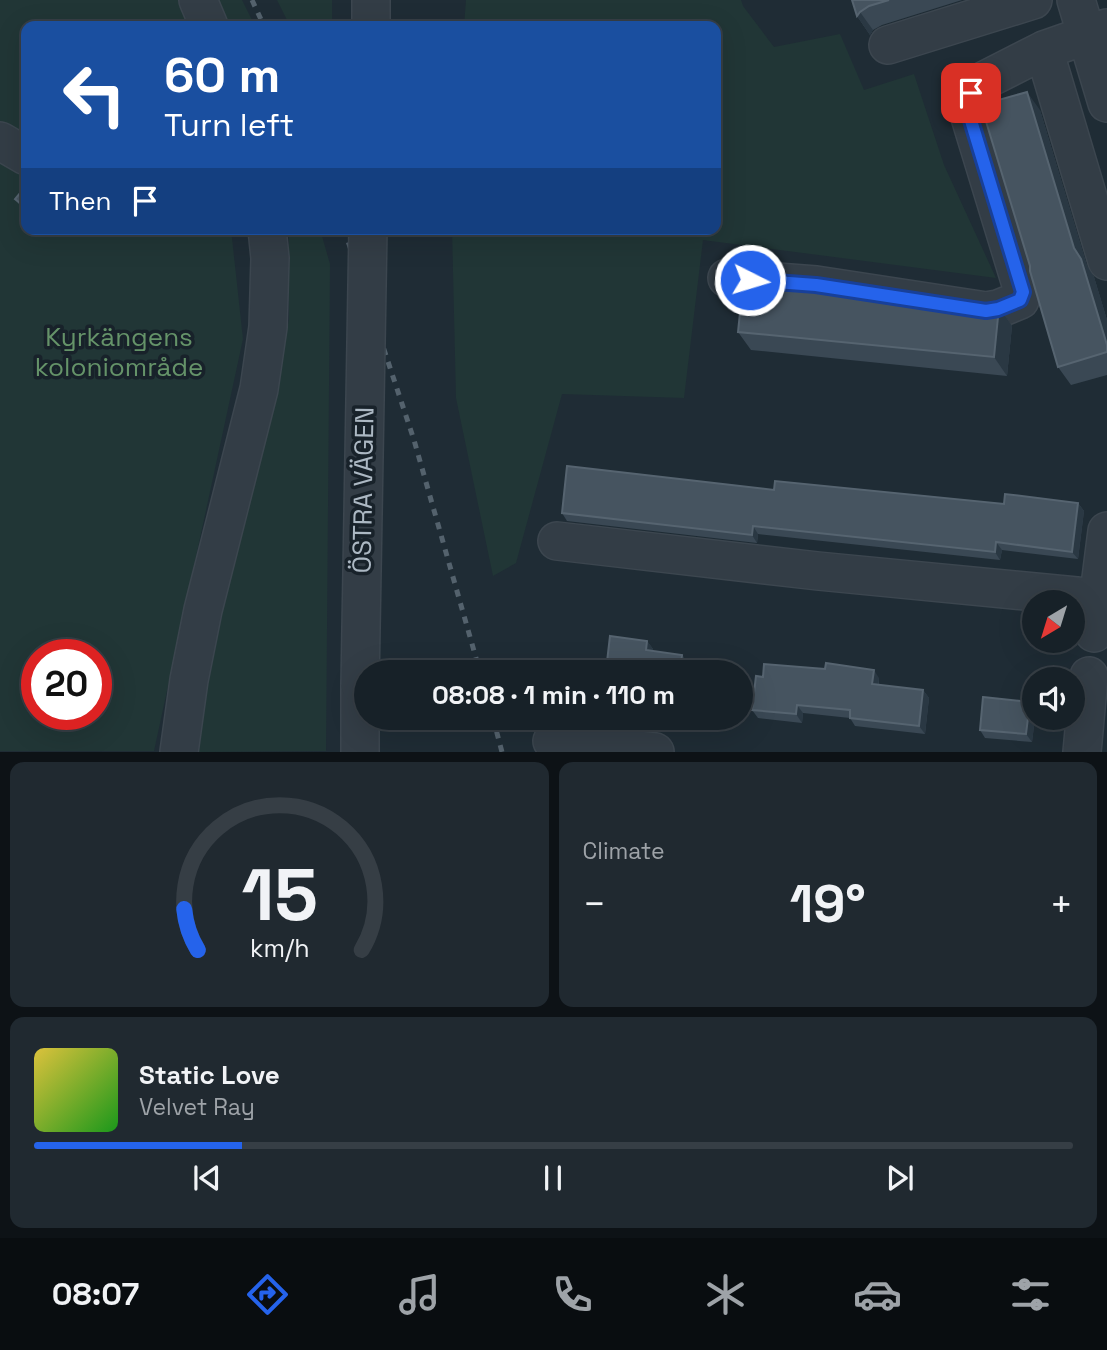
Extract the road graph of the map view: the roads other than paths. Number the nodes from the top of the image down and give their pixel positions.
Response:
1 (198, 0) edge
2 (372, 0) edge
3 (1033, 0) edge
4 (207, 21) edge
5 (371, 21) edge
6 (1090, 21) edge
7 (888, 45) dead end
8 (1044, 50) junction
9 (1107, 103) edge
10 (0, 141) edge
11 (21, 153) edge
12 (268, 235) edge
13 (368, 235) edge
14 (1107, 261) edge
15 (727, 278) dead end
16 (1107, 531) edge
17 (557, 541) dead end
18 (1088, 676) dead end
19 (552, 741) dead end
20 (179, 751) edge
21 (360, 751) edge
22 (655, 751) edge
23 (1082, 751) edge

1 - 4 street
2 - 5 street
3 - 7 street
6 - 8 street
6 - 9 street
8 - 14 street
8 - 15 street
10 - 11 street
12 - 20 street
13 - 21 street, ÖSTRA VÄGEN, bridge
16 - 17 street
18 - 23 street
19 - 22 street

